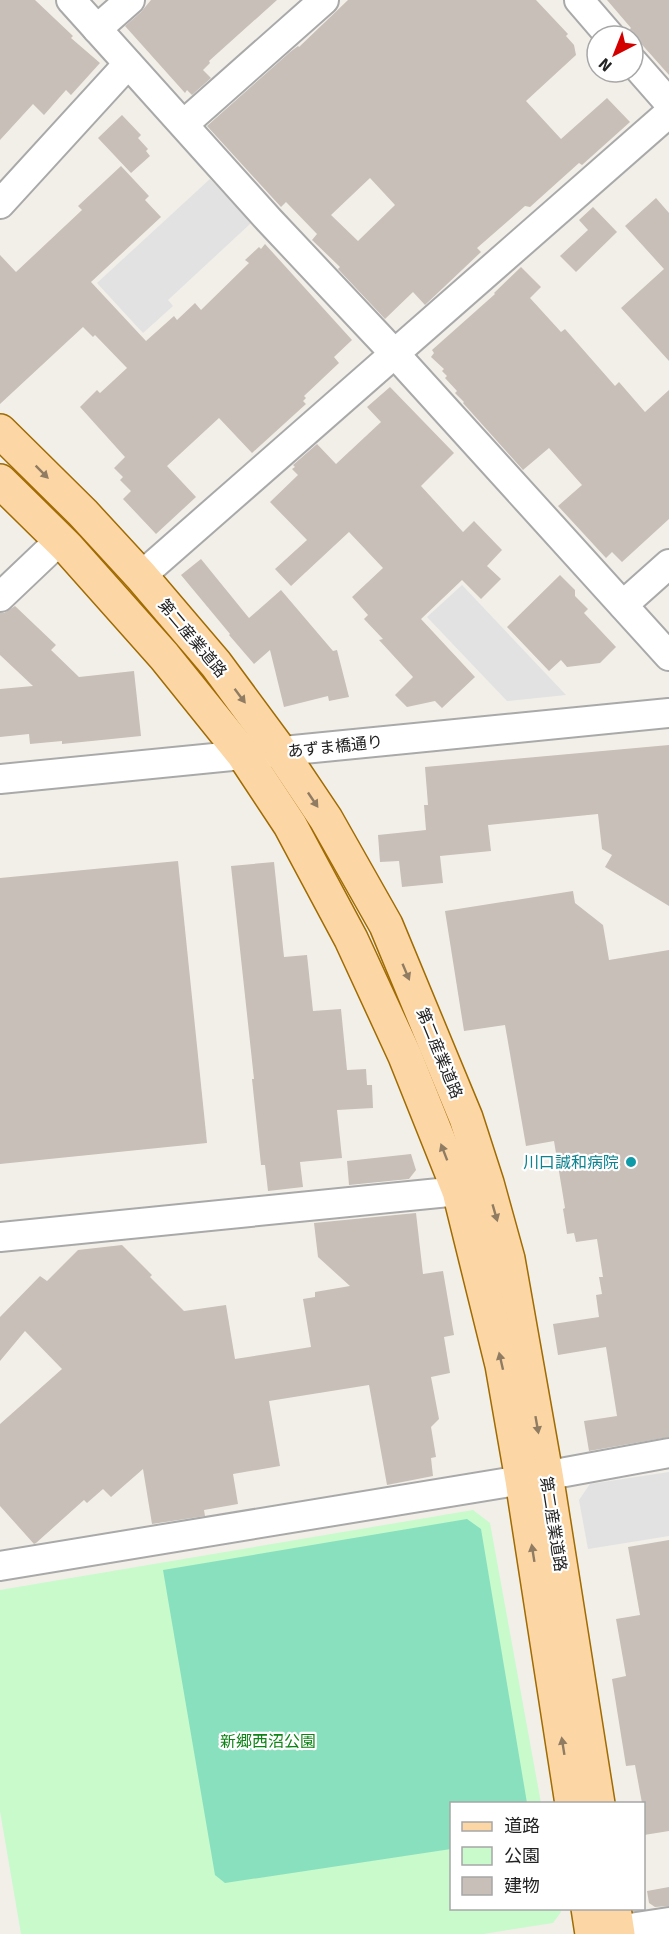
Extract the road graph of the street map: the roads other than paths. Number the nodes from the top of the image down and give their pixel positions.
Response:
1 (71, 0) edge
2 (130, 0) edge
3 (324, 0) edge
4 (579, 0) edge
5 (600, 24) edge
6 (97, 28) junction
7 (128, 64) junction
8 (645, 76) edge
9 (669, 103) edge
10 (669, 113) edge
11 (184, 124) junction
12 (0, 204) edge
13 (395, 354) junction
14 (0, 431) edge
15 (0, 481) edge
16 (60, 540) junction
17 (669, 564) edge
18 (141, 576) junction
19 (0, 597) edge
20 (623, 605) junction
21 (669, 656) edge
22 (669, 713) edge
23 (281, 752) junction
24 (243, 754) junction
25 (0, 779) edge
26 (459, 1191) junction
27 (0, 1237) edge
28 (669, 1453) edge
29 (534, 1477) junction
30 (0, 1566) edge
31 (572, 1802) edge
32 (598, 1802) edge
33 (590, 1910) edge
34 (669, 1922) edge
35 (607, 1928) edge

1 - 6 street
2 - 6 street
3 - 11 street
4 - 5 street
6 - 7 street
7 - 11 street
7 - 12 street
8 - 9 street
10 - 13 street
11 - 13 street
13 - 18 street
13 - 20 street
14 -> 18 main road, 第二産業道路
15 - 16 main road, 第二産業道路
16 - 19 street
16 - 24 main road, 第二産業道路
17 - 20 street
18 -> 23 main road, 第二産業道路
20 - 21 street
22 - 23 street, あずま橋通り
23 - 24 street, あずま橋通り
23 -> 29 main road, 第二産業道路
24 - 25 street, あずま橋通り
26 -> 24 main road, 第二産業道路
26 - 27 street
29 -> 26 main road, 第二産業道路
28 - 29 street
29 - 30 street
31 -> 29 main road, 第二産業道路
29 - 32 main road, 第二産業道路
33 - 35 main road
34 - 35 street

